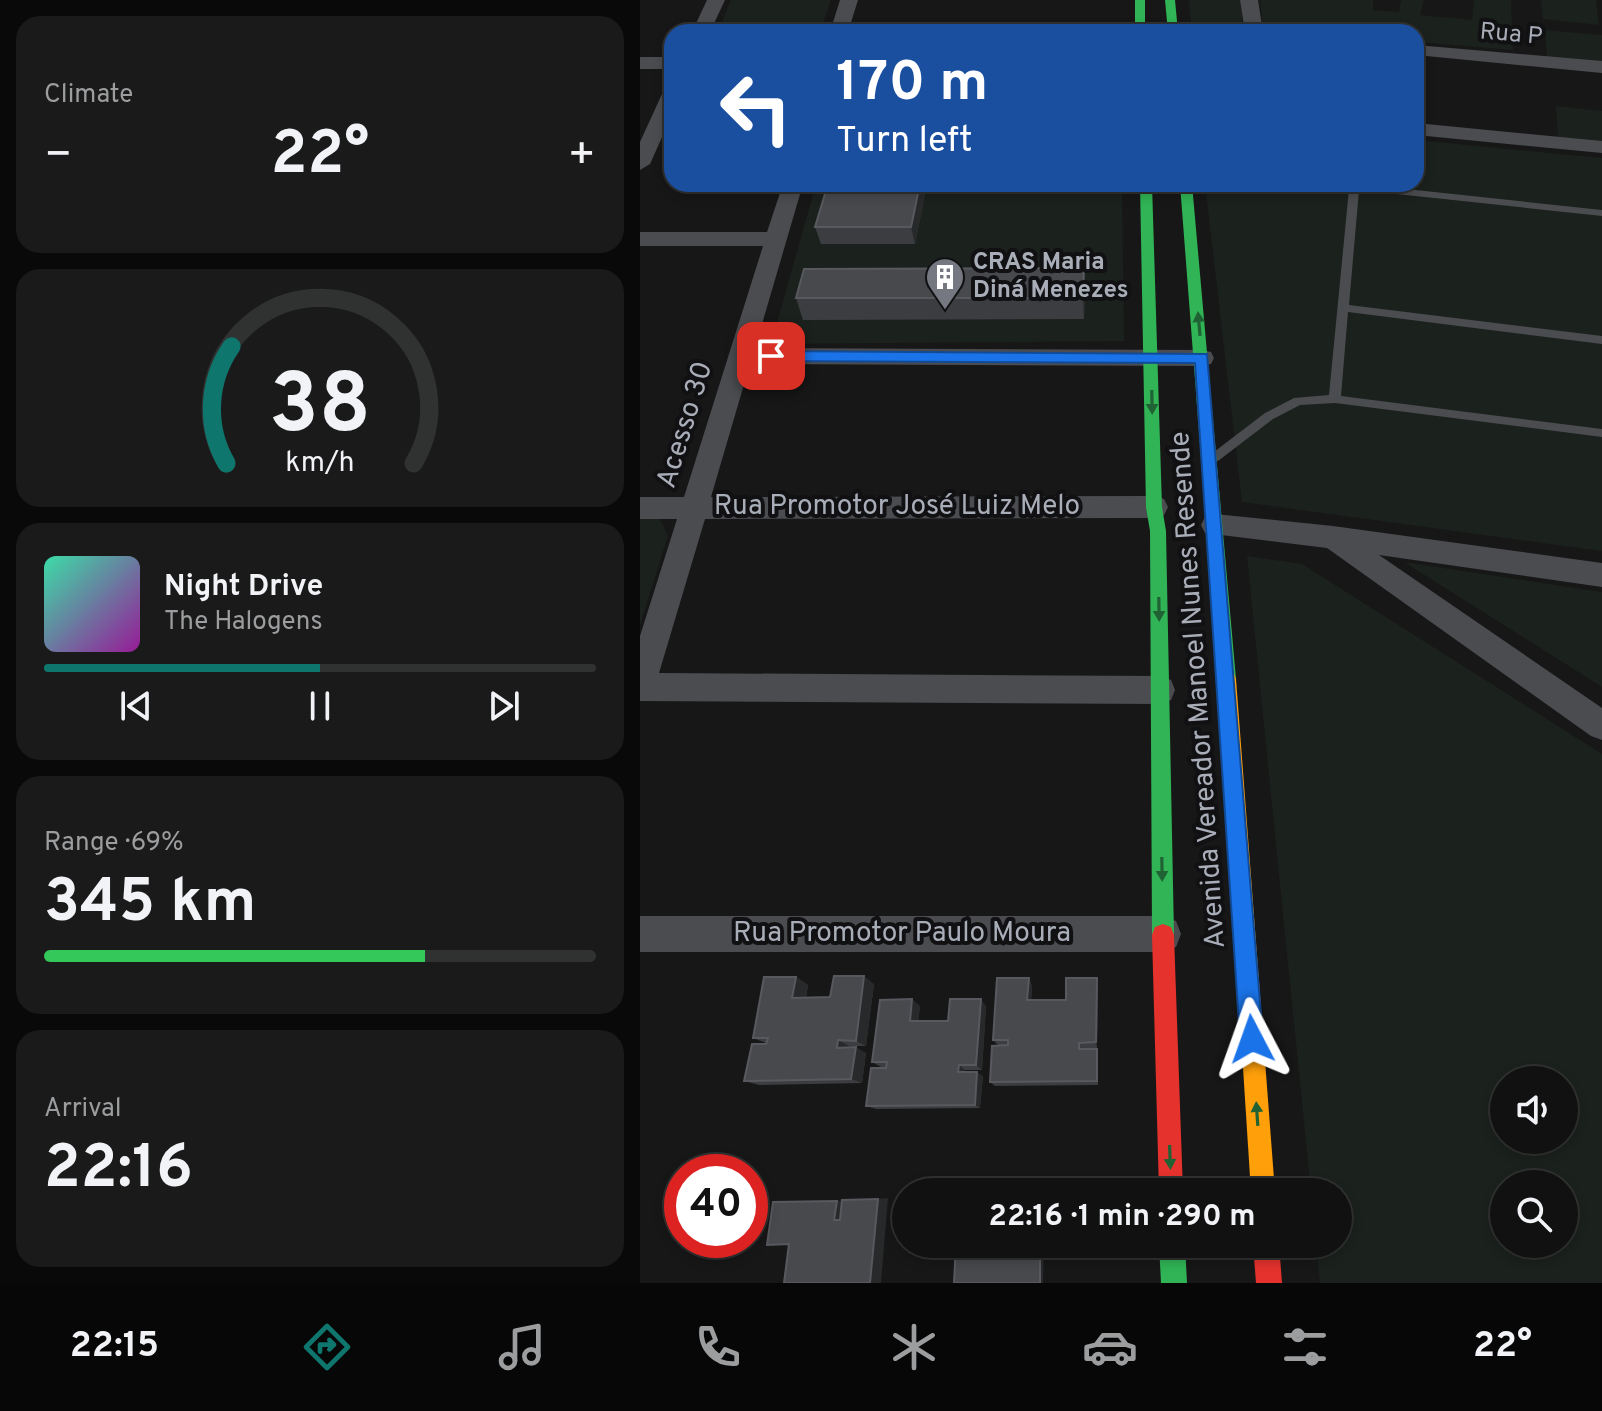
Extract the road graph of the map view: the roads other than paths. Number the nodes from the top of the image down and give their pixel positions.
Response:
1 (716, 0) edge
2 (849, 0) edge
3 (1140, 0) edge
4 (1170, 0) edge
5 (1249, 0) edge
6 (705, 24) edge
7 (842, 24) edge
8 (1140, 24) edge
9 (1172, 24) edge
10 (1253, 24) edge
11 (1424, 51) edge
12 (640, 63) edge
13 (664, 63) edge
14 (1602, 67) edge
15 (664, 109) edge
16 (1424, 130) edge
17 (645, 143) edge
18 (1602, 147) edge
19 (640, 164) edge
20 (791, 192) edge
21 (1146, 192) edge
22 (1187, 192) edge
23 (1354, 192) edge
24 (1402, 192) edge
25 (1602, 213) edge
26 (640, 239) edge
27 (776, 239) junction
28 (1343, 308) junction
29 (1602, 340) edge
30 (741, 356) junction
31 (1151, 358) junction
32 (1202, 358) junction
33 (1335, 399) junction
34 (1602, 433) edge
35 (1211, 460) junction
36 (640, 508) edge
37 (694, 508) junction
38 (1156, 519) junction
39 (1208, 526) junction
40 (1179, 528) dead end
41 (1333, 537) junction
42 (1602, 575) edge
43 (640, 686) edge
44 (1160, 690) junction
45 (1602, 726) edge
46 (640, 934) edge
47 (1163, 934) junction
48 (1171, 1178) edge
49 (1262, 1178) edge
50 (1173, 1258) edge
51 (1267, 1258) edge
52 (1174, 1283) edge
53 (1269, 1283) edge

1 - 6 street
2 - 7 street
3 - 8 street
4 - 9 street
5 - 10 street
11 - 14 street, Rua P
12 - 13 street
15 - 17 street
16 - 18 street
17 - 19 street
20 - 27 street, Acesso 30
21 - 31 street, Avenida Vereador Manoel Nunes Resende
32 -> 22 street, Avenida Vereador Manoel Nunes Resende
23 - 28 lane
24 - 25 lane
26 - 27 street
27 - 30 street, Acesso 30
28 - 29 lane
28 - 33 lane
30 - 31 street
30 - 37 street, Acesso 30
31 - 32 street
31 -> 38 street, Avenida Vereador Manoel Nunes Resende
32 - 35 street, Avenida Vereador Manoel Nunes Resende
33 - 34 lane
33 - 35 lane
35 - 39 street, Avenida Vereador Manoel Nunes Resende
36 - 37 street, Rua Promotor José Luiz Melo
37 - 38 street, Rua Promotor José Luiz Melo
37 - 43 street, Acesso 30
38 - 40 street
38 -> 44 street, Avenida Vereador Manoel Nunes Resende
39 - 41 street
49 -> 39 street, Avenida Vereador Manoel Nunes Resende
41 - 42 street
41 - 45 street
43 - 44 street
44 -> 47 street, Avenida Vereador Manoel Nunes Resende
46 - 47 street, Rua Promotor Paulo Moura
47 -> 48 street, Avenida Vereador Manoel Nunes Resende
50 - 52 street
51 - 53 street

